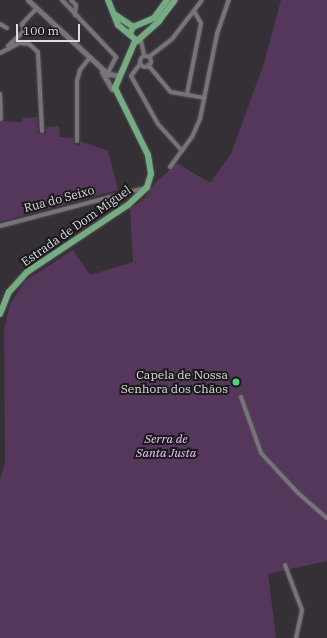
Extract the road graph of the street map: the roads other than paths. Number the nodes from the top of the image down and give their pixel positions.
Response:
1 (28, 0) edge
2 (62, 0) edge
3 (71, 0) edge
4 (108, 0) edge
5 (167, 0) edge
6 (174, 0) edge
7 (202, 0) edge
8 (229, 0) edge
9 (36, 8) junction
10 (194, 11) junction
11 (113, 13) junction
12 (75, 15) junction
13 (0, 24) edge
14 (136, 27) junction
15 (7, 28) dead end
16 (136, 38) junction
17 (7, 48) junction
18 (0, 53) edge
19 (144, 55) junction
20 (90, 57) junction
21 (149, 57) junction
22 (140, 64) junction
23 (148, 65) junction
24 (116, 75) junction
25 (107, 76) junction
26 (112, 89) junction
27 (0, 94) edge
28 (187, 94) junction
29 (204, 98) junction
30 (125, 110) junction
31 (1, 120) dead end
32 (42, 131) dead end
33 (77, 141) dead end
34 (182, 151) junction
35 (170, 167) dead end
36 (147, 187) junction
37 (0, 226) edge
38 (0, 314) edge
39 (241, 398) dead end
40 (327, 518) edge
41 (285, 565) dead end
42 (296, 638) edge

1 - 9 street, Estrada de Dom Miguel
2 - 12 street
3 - 12 street
4 - 11 main road
5 - 14 main road
6 - 16 main road
7 - 10 street
8 - 29 street
9 - 17 street
9 - 20 street, Estrada de Dom Miguel
10 - 21 street
10 - 28 street
11 - 14 main road
11 - 16 main road
12 - 25 street
13 - 15 street
14 - 16 main road
14 - 16 main road
16 - 19 street
16 - 24 main road
16 - 30 main road, Estrada de Dom Miguel
17 - 18 street
17 - 32 street
19 - 21 street
19 - 22 street
20 - 25 street, Estrada de Dom Miguel
20 - 33 street
21 - 23 street
22 - 23 street
22 - 34 street
23 - 28 street
24 - 25 street
24 - 26 main road
25 - 26 street, Estrada de Dom Miguel
26 - 30 main road, Estrada de Dom Miguel
27 - 31 street
28 - 29 street
29 - 34 street
30 - 36 main road, Estrada de Dom Miguel
34 - 35 street
36 - 37 street, Rua do Seixo
36 - 38 main road, Estrada de Dom Miguel
39 - 40 street
41 - 42 street

